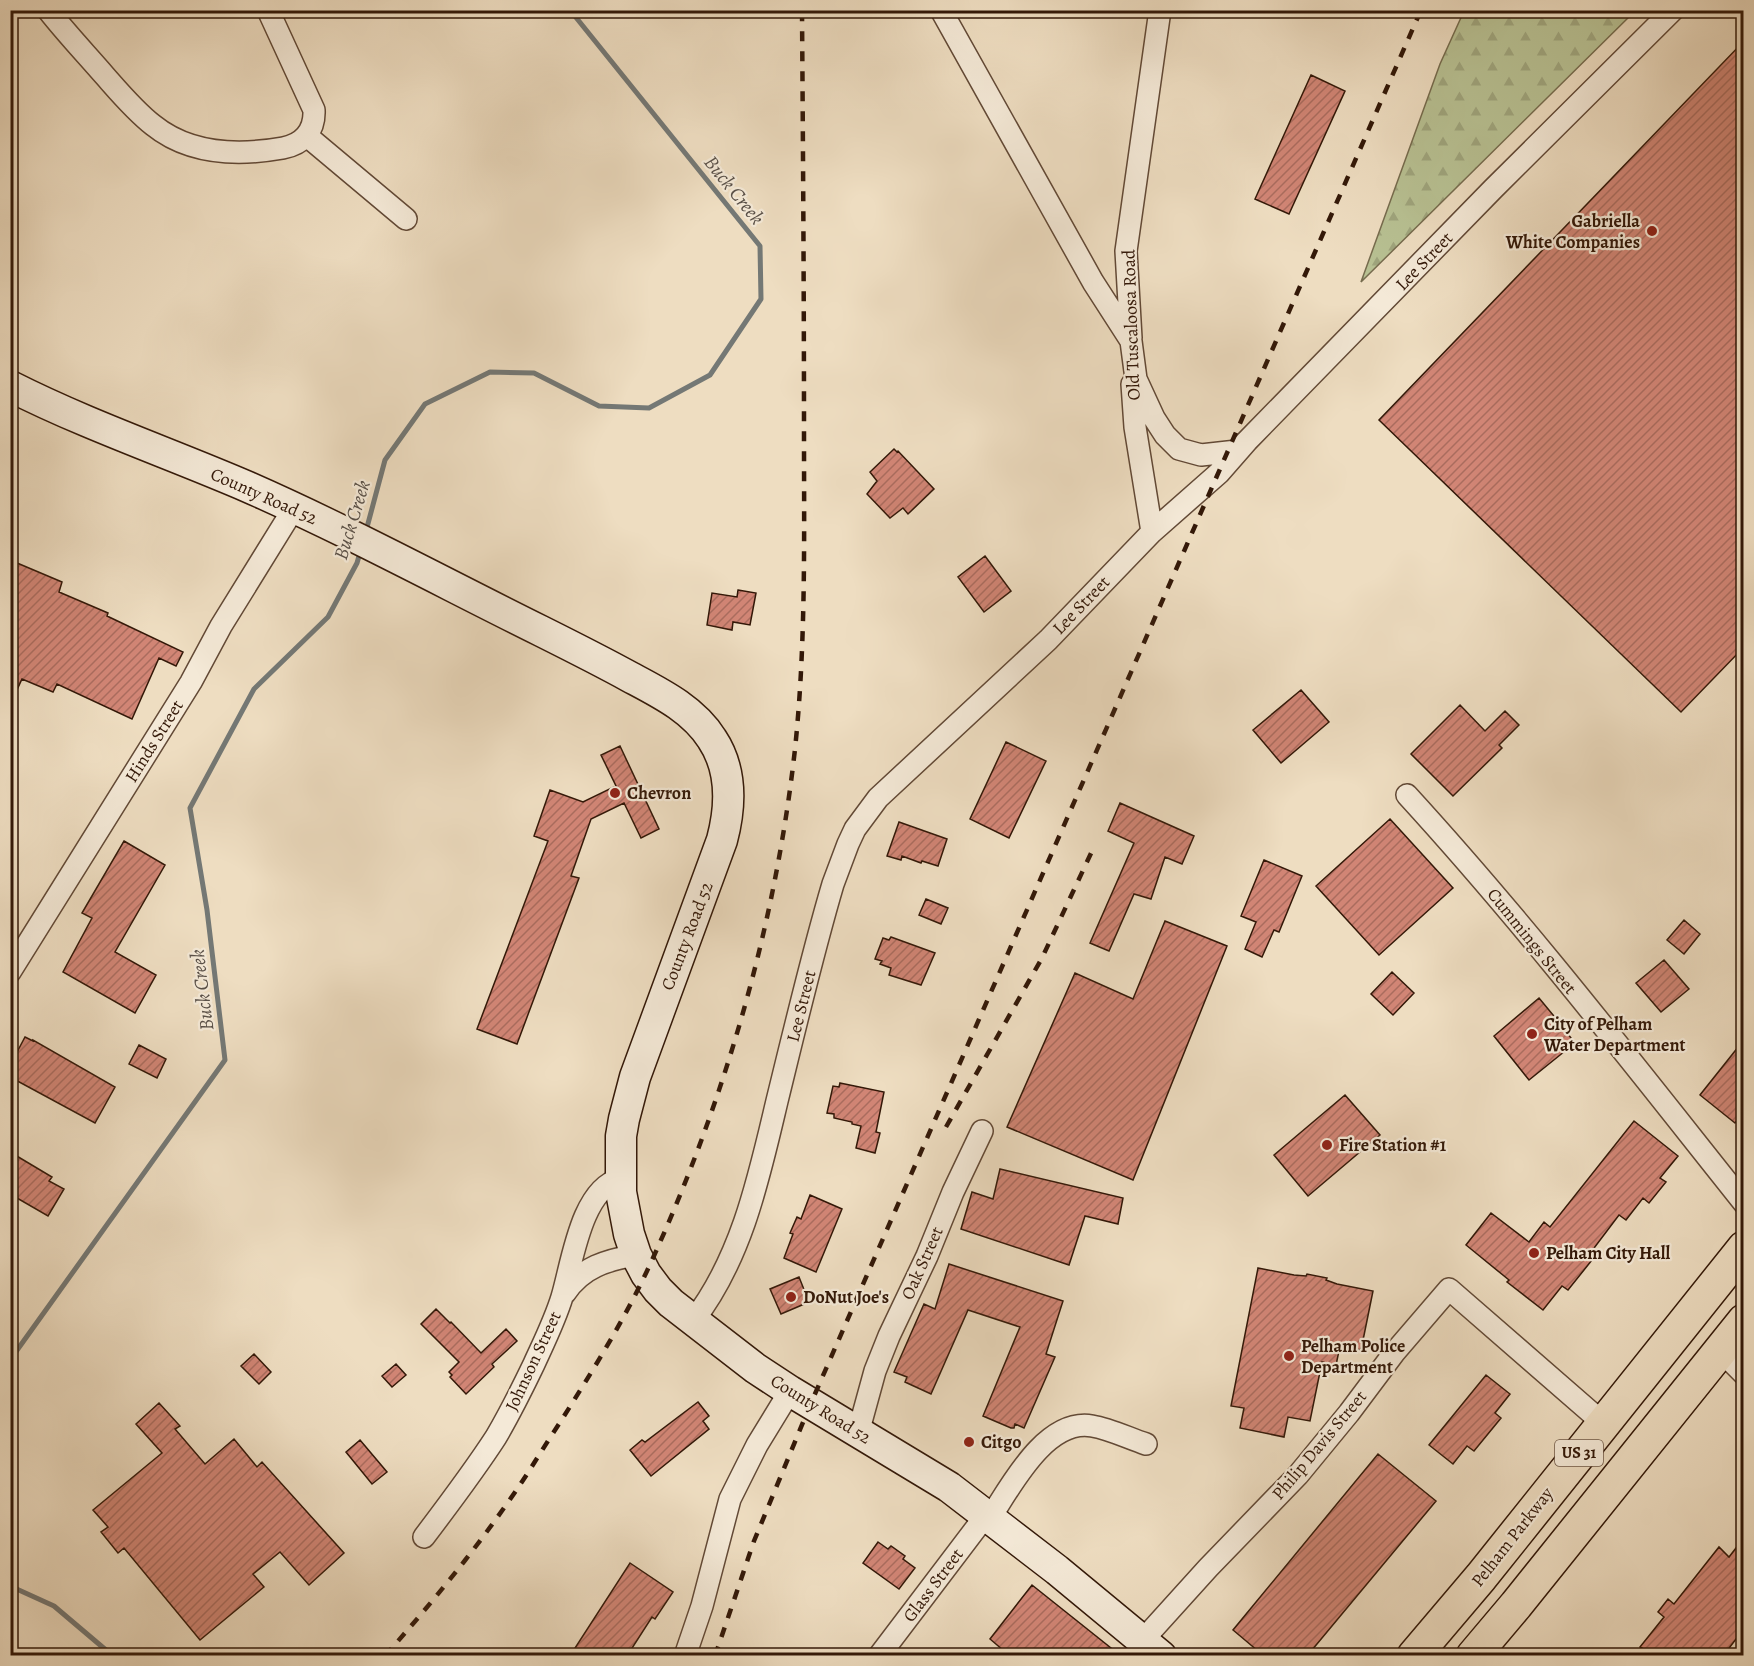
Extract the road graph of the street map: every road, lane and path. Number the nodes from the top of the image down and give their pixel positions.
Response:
1 (268, 10) edge
2 (941, 10) edge
3 (1160, 10) edge
4 (1673, 10) edge
5 (52, 12) edge
6 (307, 136) junction
7 (406, 219) dead end
8 (1131, 341) junction
9 (10, 386) edge
10 (1237, 451) junction
11 (294, 508) junction
12 (1152, 532) junction
13 (1407, 795) dead end
14 (10, 972) edge
15 (982, 1131) dead end
16 (620, 1179) junction
17 (1743, 1203) edge
18 (1743, 1248) edge
19 (636, 1255) junction
20 (561, 1299) junction
21 (693, 1321) junction
22 (1743, 1321) edge
23 (1720, 1350) junction
24 (1743, 1374) edge
25 (790, 1391) junction
26 (1603, 1423) junction
27 (858, 1432) junction
28 (1146, 1444) dead end
29 (1628, 1465) junction
30 (988, 1517) junction
31 (424, 1537) dead end
32 (1151, 1648) edge
33 (685, 1656) edge
34 (879, 1656) edge
35 (1414, 1656) edge
36 (1473, 1656) edge

1 - 6 street
2 - 8 street
3 - 8 street, Old Tuscaloosa Road
4 - 10 street, Lee Street
5 - 6 street
6 - 7 street
8 - 10 street
8 - 12 street, Old Tuscaloosa Road
9 - 11 street, County Road 52
10 - 12 street, Lee Street
11 - 14 street, Hinds Street
11 - 16 street, County Road 52
12 - 21 street, Lee Street
13 - 17 street, Cummings Street
15 - 27 street, Oak Street
16 - 19 street, County Road 52
16 - 20 street, Johnson Street
18 - 26 main road, Pelham Parkway / US 31
19 - 20 street
19 - 21 street, County Road 52
20 - 31 street, Johnson Street
21 - 25 street, County Road 52
22 - 23 main road, US 31
23 - 24 street
23 - 29 main road, US 31
25 - 27 street, County Road 52
25 - 33 street
26 - 29 main road
26 - 32 street, Philip Davis Street
26 - 35 main road, Pelham Parkway / US 31
27 - 30 street, County Road 52
28 - 30 street, Glass Street
29 - 36 main road, US 31
30 - 32 street, County Road 52
30 - 34 street, Glass Street

